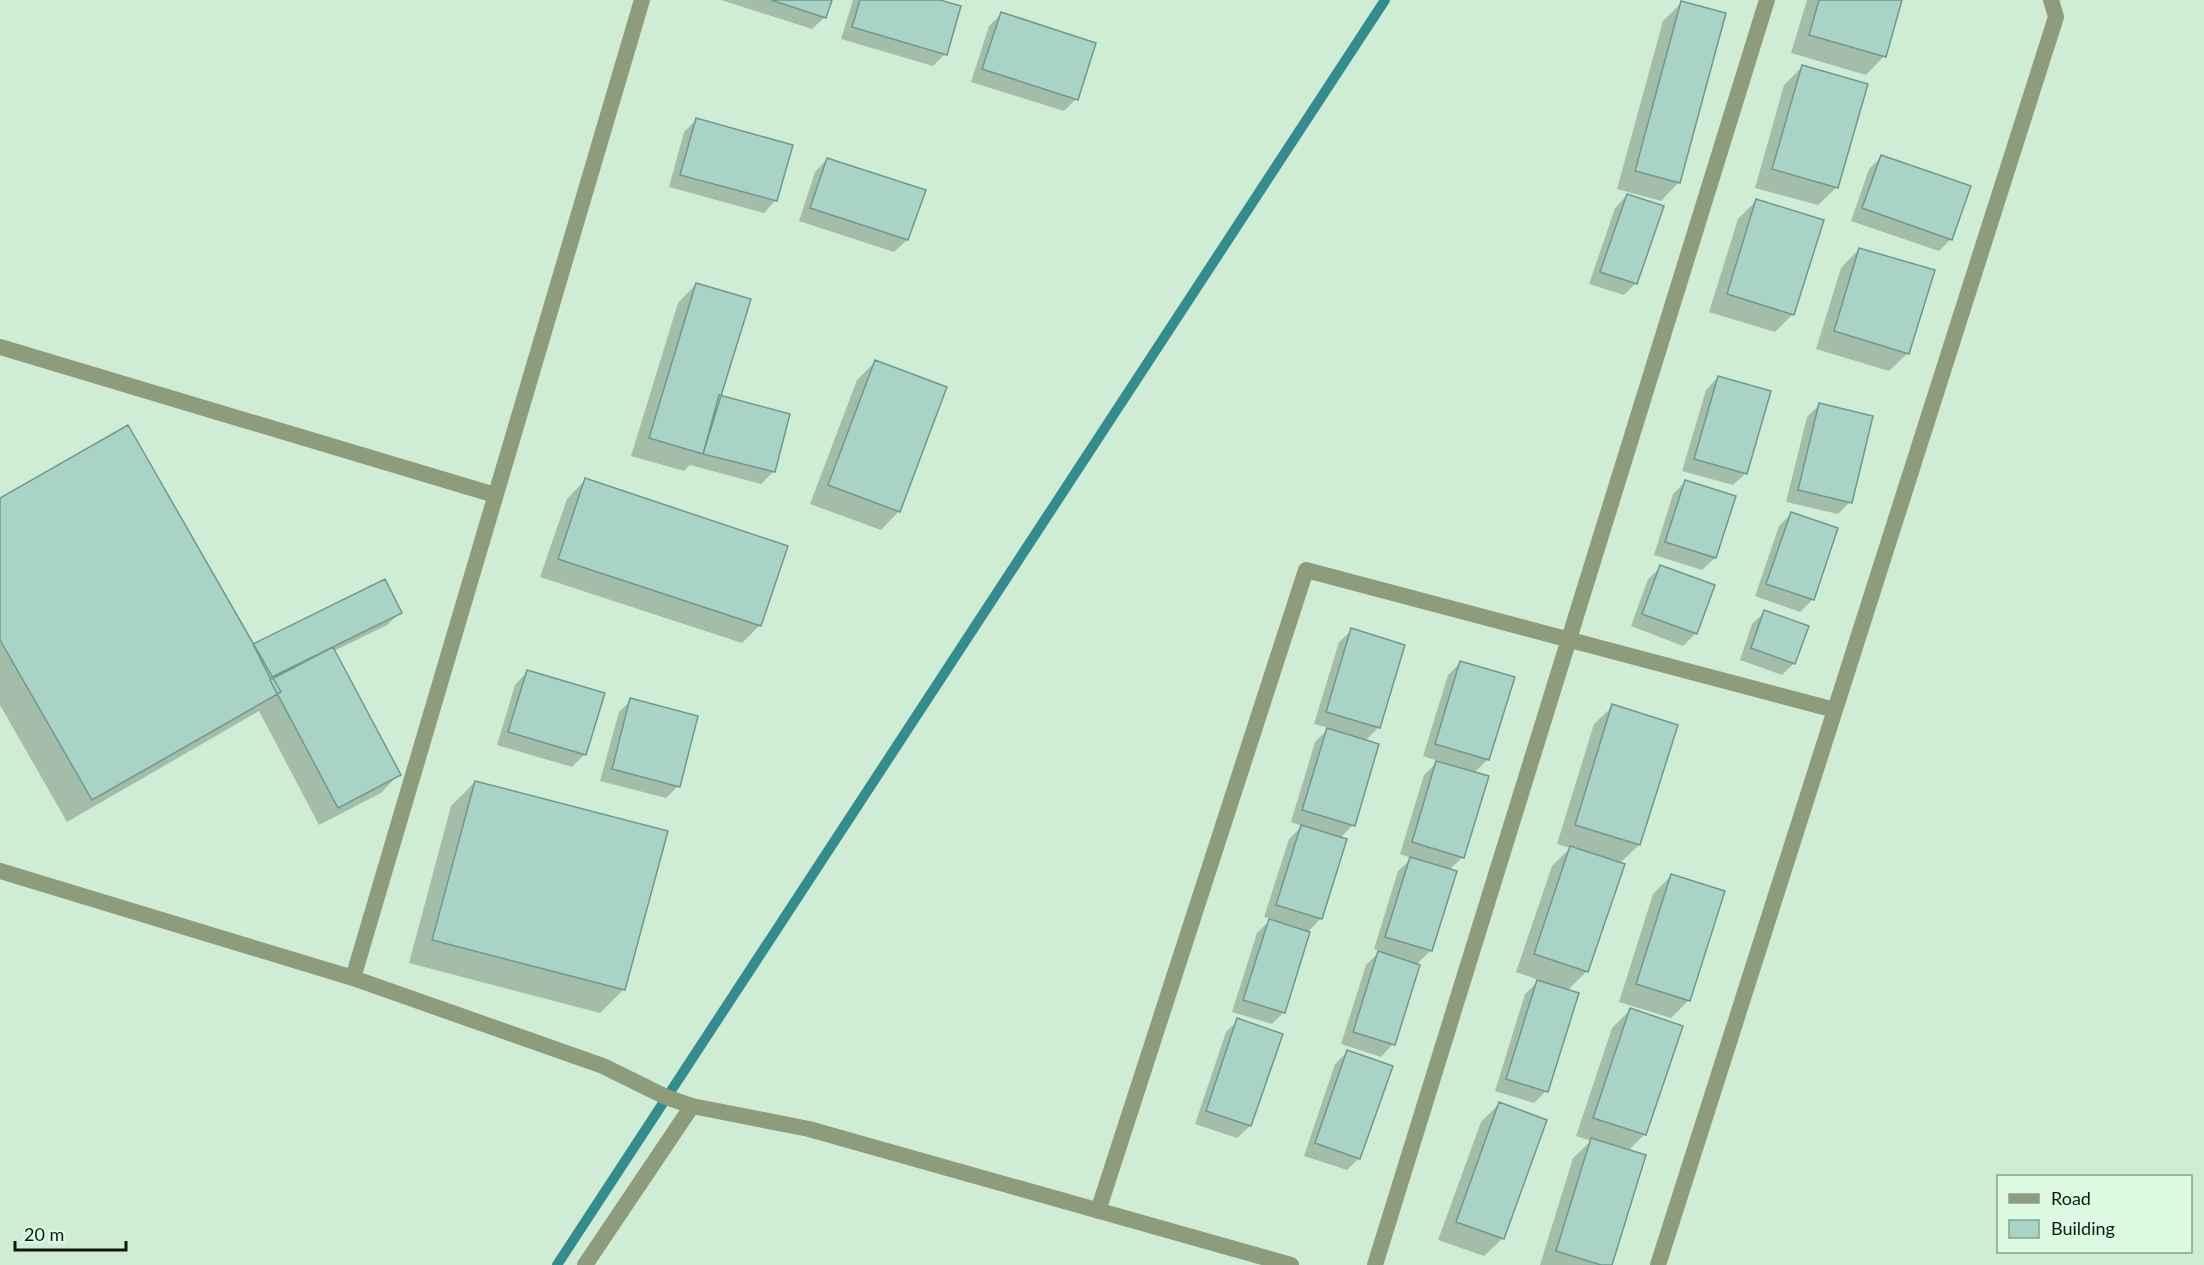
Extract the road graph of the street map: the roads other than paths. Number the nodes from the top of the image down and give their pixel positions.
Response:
1 (642, 0) edge
2 (1767, 0) edge
3 (2051, 0) edge
4 (0, 347) edge
5 (495, 495) junction
6 (1568, 640) junction
7 (1835, 710) junction
8 (0, 871) edge
9 (354, 978) junction
10 (692, 1106) junction
11 (1098, 1211) junction
12 (585, 1265) edge
13 (1291, 1265) edge
14 (1375, 1265) edge
15 (1658, 1265) edge

1 - 5 street
2 - 6 street
3 - 7 street
4 - 5 street
5 - 9 street
6 - 7 street
6 - 11 street
6 - 14 street
7 - 15 street
8 - 9 street
9 - 10 street
10 - 11 street
10 - 12 street
11 - 13 street

